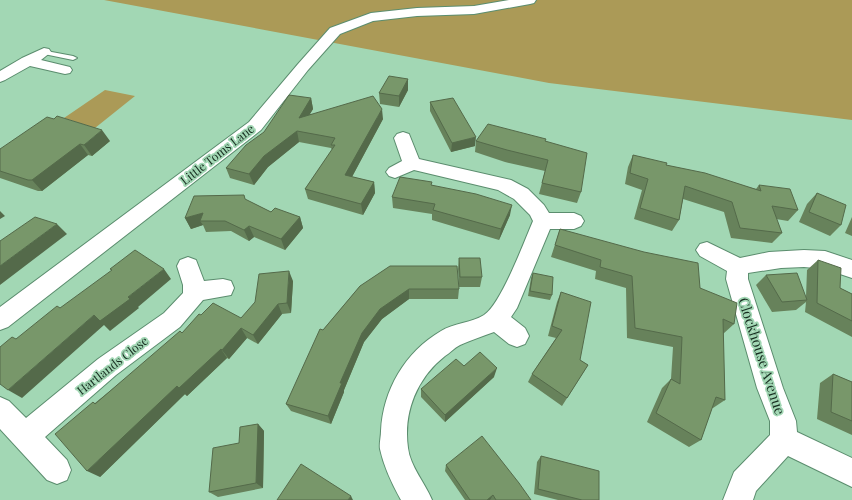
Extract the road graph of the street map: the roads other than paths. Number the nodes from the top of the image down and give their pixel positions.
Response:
1 (530, 0) edge
2 (44, 52) joint
3 (73, 58) dead end
4 (27, 61) junction
5 (65, 70) dead end
6 (0, 77) edge
7 (403, 138) dead end
8 (543, 222) junction
9 (574, 222) dead end
10 (707, 250) dead end
11 (188, 266) dead end
12 (738, 267) junction
13 (852, 269) edge
14 (223, 288) dead end
15 (194, 292) junction
16 (495, 319) junction
17 (0, 320) edge
18 (517, 336) dead end
19 (0, 410) edge
20 (25, 436) junction
21 (784, 440) junction
22 (57, 470) dead end
23 (852, 473) edge
24 (417, 500) edge
25 (738, 500) edge

1 - 17 street, Little Toms Lane
2 - 3 lane
2 - 4 street
4 - 5 street
4 - 6 street
7 - 8 street
8 - 9 street
8 - 16 street
10 - 12 street
11 - 15 street
12 - 13 street
12 - 21 street, Clockhouse Avenue
14 - 15 street
15 - 20 street, Hartlands Close
16 - 18 street
16 - 24 street
19 - 20 street
20 - 22 street
21 - 23 street
21 - 25 street

